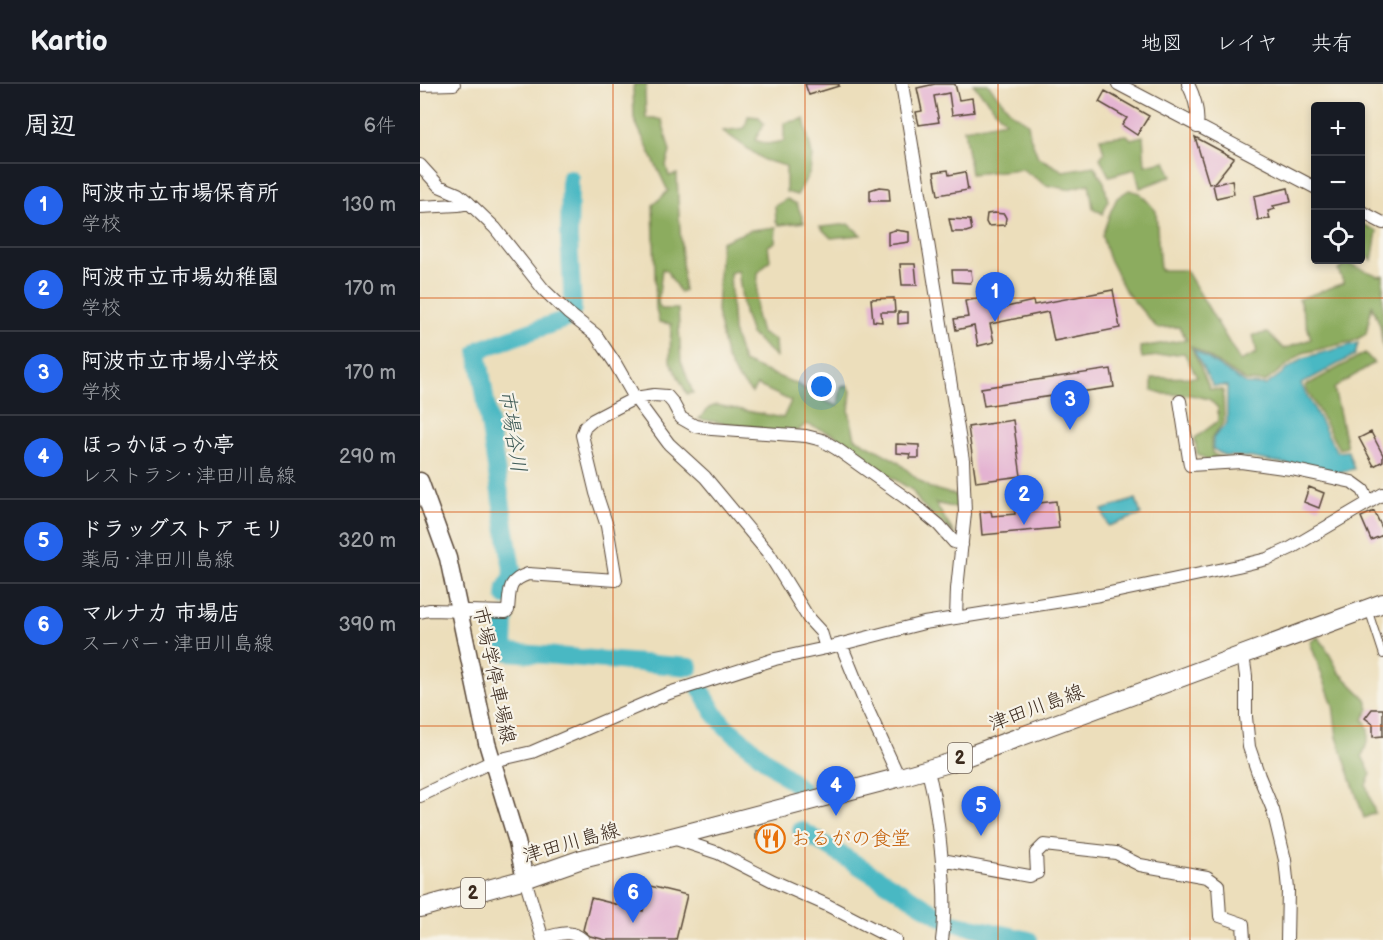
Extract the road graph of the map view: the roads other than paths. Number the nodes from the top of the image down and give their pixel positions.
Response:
1 (454, 84) edge
2 (902, 84) edge
3 (1118, 84) edge
4 (1188, 84) edge
5 (420, 85) edge
6 (1197, 127) junction
7 (420, 165) edge
8 (1311, 185) edge
9 (469, 203) junction
10 (420, 207) edge
11 (1365, 214) edge
12 (1383, 223) edge
13 (635, 398) junction
14 (1180, 401) dead end
15 (420, 481) edge
16 (1383, 494) edge
17 (1369, 502) junction
18 (962, 545) junction
19 (1376, 605) edge
20 (420, 612) edge
21 (460, 612) junction
22 (956, 618) junction
23 (841, 644) junction
24 (826, 648) junction
25 (1243, 655) junction
26 (1383, 655) edge
27 (493, 761) junction
28 (927, 769) junction
29 (897, 778) junction
30 (420, 796) edge
31 (672, 837) junction
32 (942, 860) junction
33 (525, 879) junction
34 (420, 908) edge
35 (543, 939) edge
36 (583, 940) edge
37 (895, 940) edge
38 (942, 940) edge
39 (1244, 940) edge
40 (1287, 940) edge

1 - 5 street
2 - 18 street
3 - 6 street
4 - 6 street
6 - 8 street
7 - 9 street
9 - 10 street
9 - 13 street
11 - 12 street
13 - 18 street
13 - 21 street
13 - 24 street
14 - 17 street
15 - 21 main road, 市場学停車場線
16 - 17 street
17 - 22 street
18 - 22 street
19 - 25 main road, 津田川島線 / 2
19 - 26 lane
20 - 21 street
21 - 27 main road, 市場学停車場線
22 - 23 street
23 - 24 street
23 - 29 street
24 - 27 street
25 - 28 main road, 津田川島線 / 2
25 - 40 street
27 - 30 street
27 - 33 main road, 市場学停車場線
28 - 29 main road, 津田川島線 / 2
28 - 32 street
29 - 31 main road, 津田川島線 / 2
31 - 33 main road, 津田川島線 / 2
31 - 37 street
32 - 38 street
32 - 39 street
33 - 34 main road, 津田川島線 / 2
33 - 35 street
35 - 36 street

